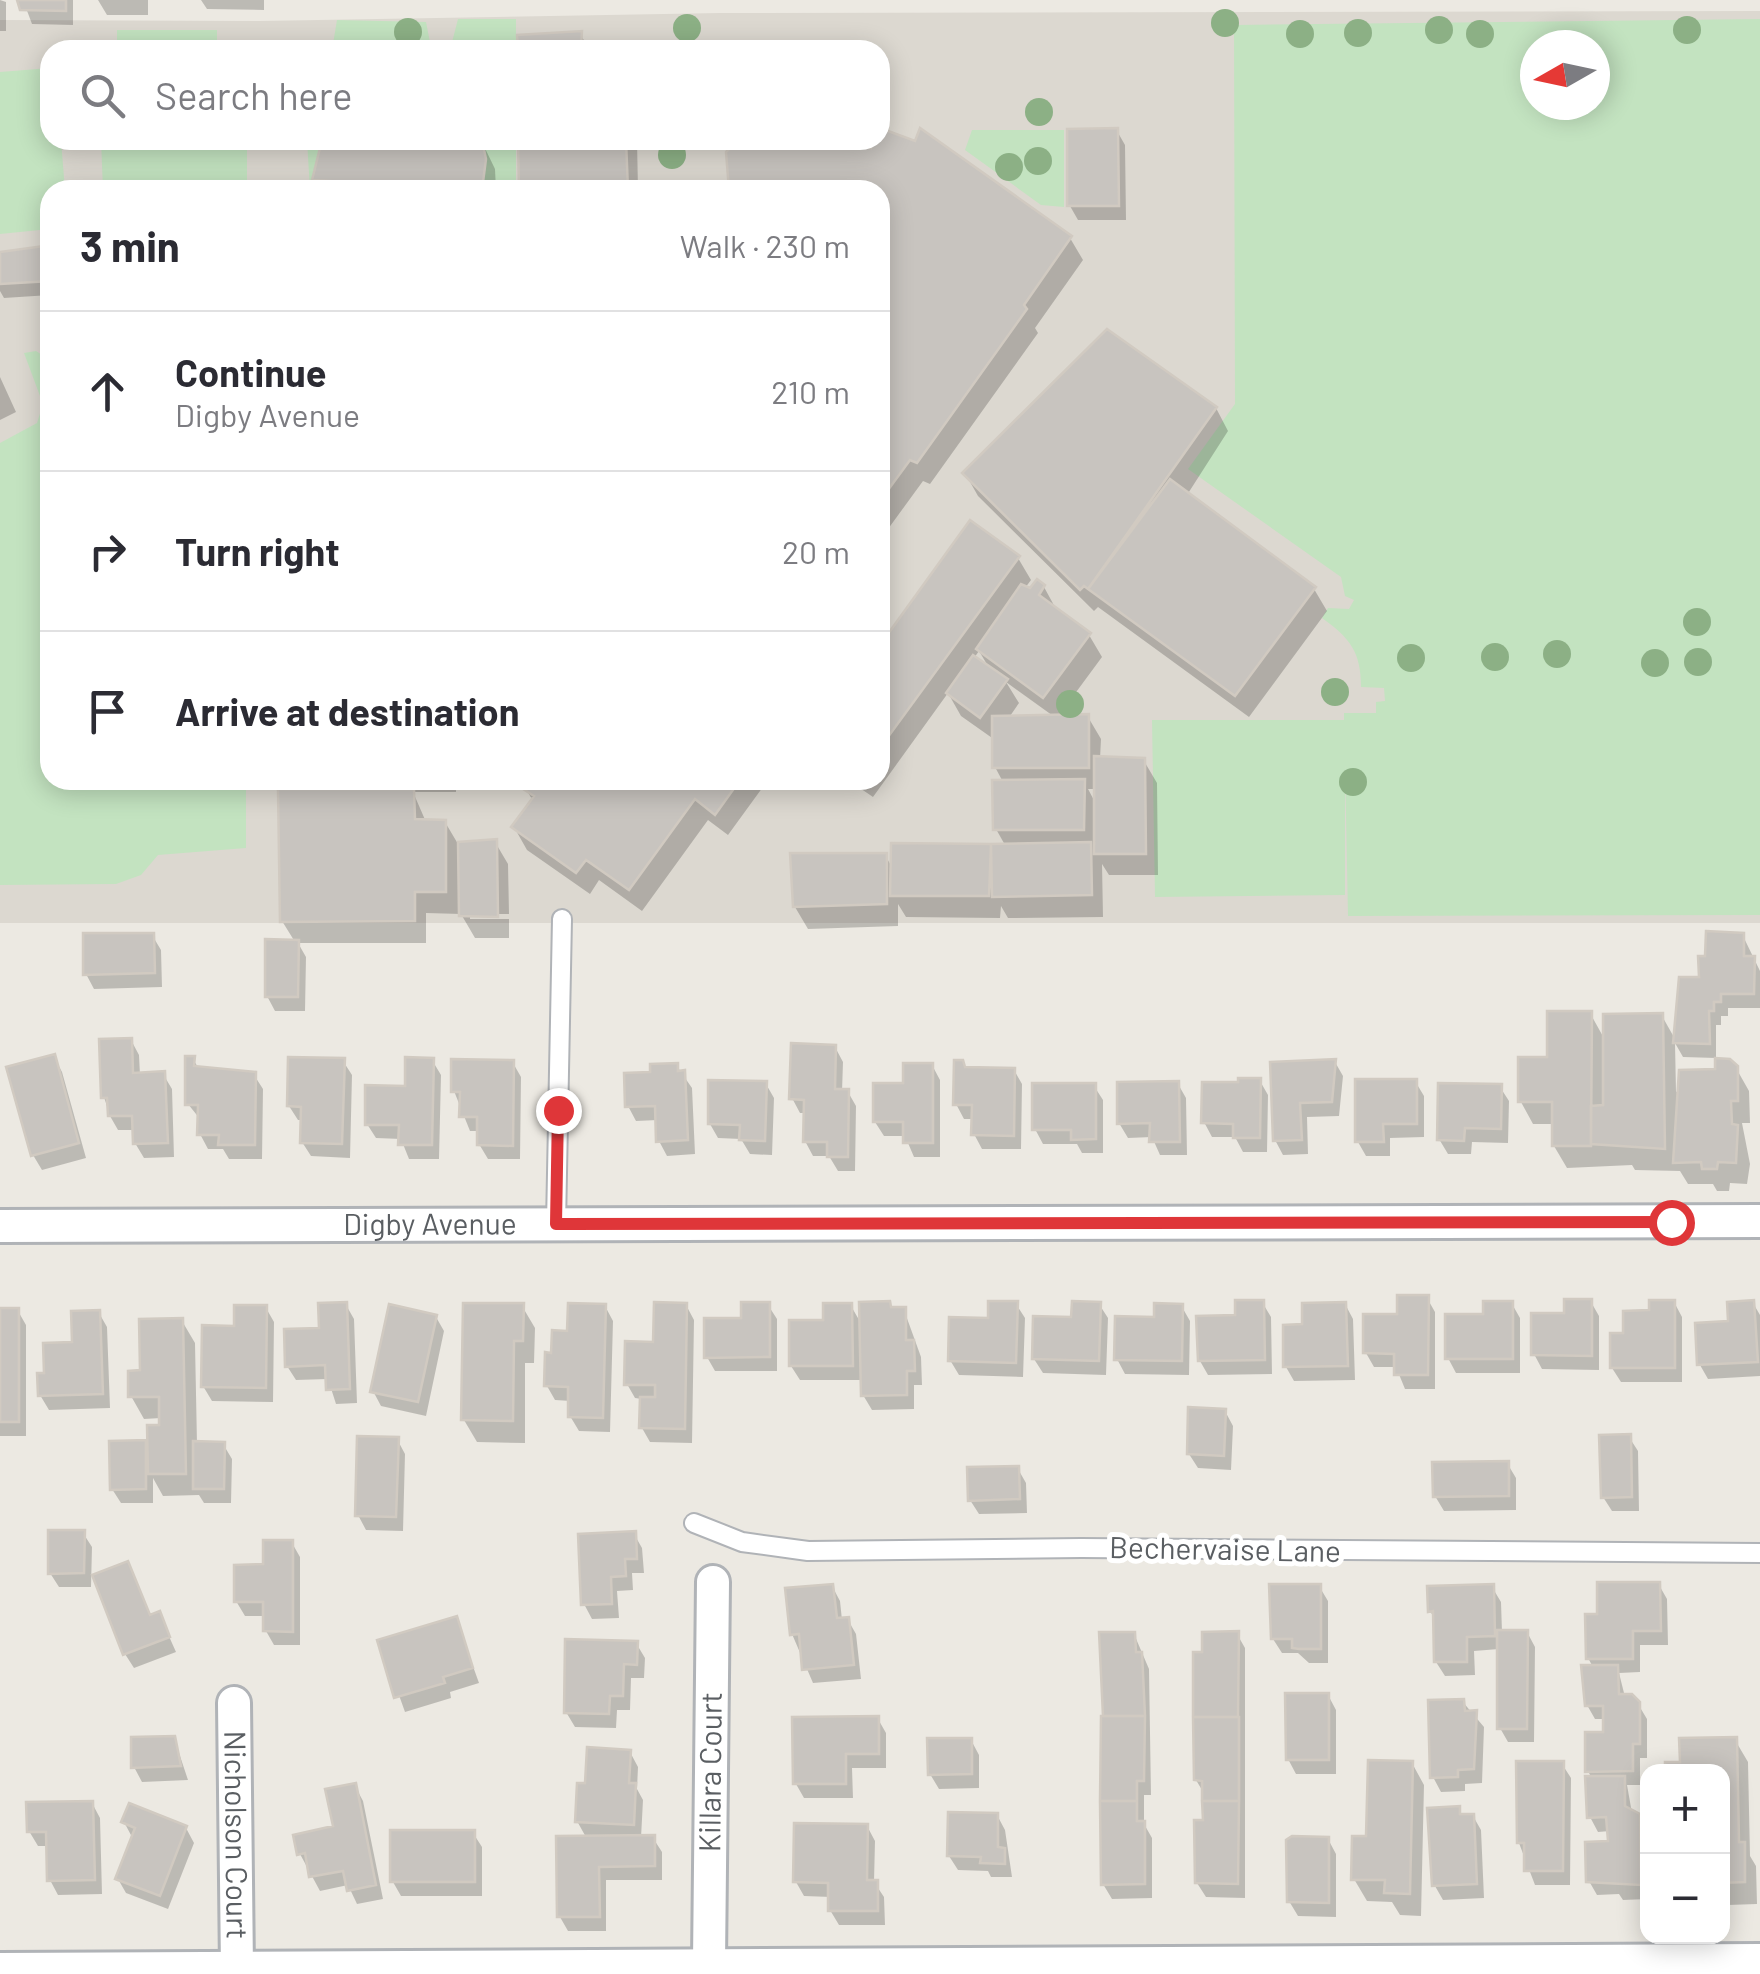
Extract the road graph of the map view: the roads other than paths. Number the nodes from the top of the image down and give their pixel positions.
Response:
1 (562, 919) dead end
2 (1760, 1221) edge
3 (556, 1224) junction
4 (0, 1226) edge
5 (694, 1524) dead end
6 (1760, 1553) edge
7 (713, 1582) dead end
8 (234, 1702) dead end
9 (1760, 1960) edge
10 (708, 1962) junction
11 (236, 1969) junction
12 (0, 1970) edge

1 - 3 lane
2 - 3 street, Digby Avenue
3 - 4 street, Digby Avenue
5 - 6 lane, Bechervaise Lane
7 - 10 street, Killara Court
8 - 11 street, Nicholson Court
9 - 10 street
10 - 11 street
11 - 12 street

